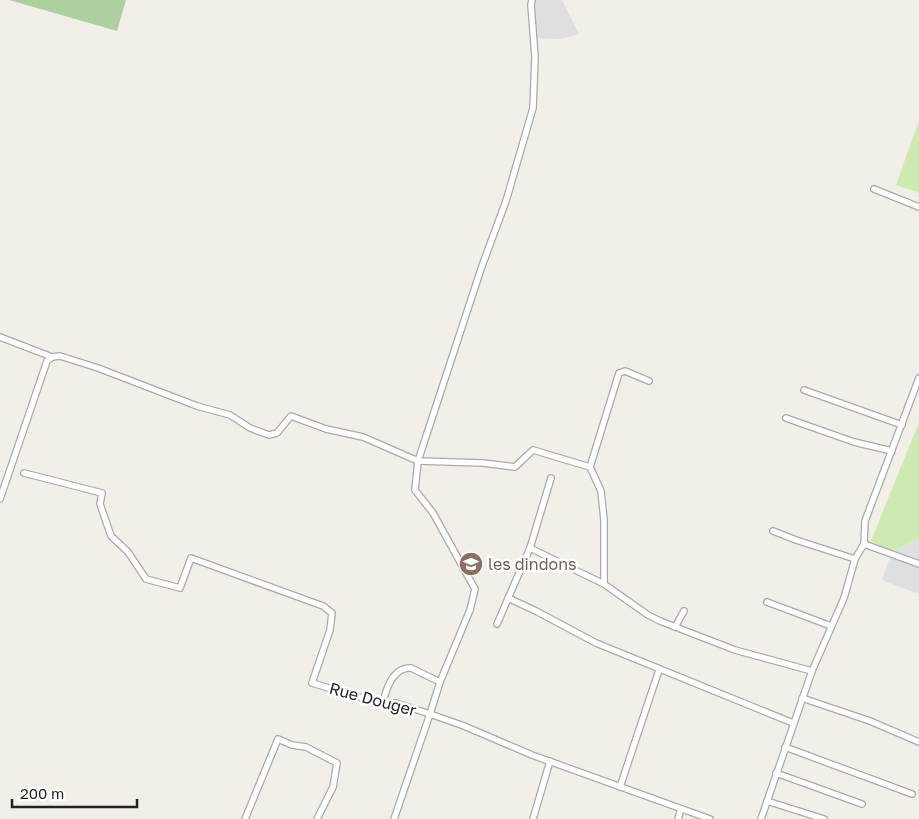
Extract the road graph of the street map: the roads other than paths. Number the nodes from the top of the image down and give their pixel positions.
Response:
1 (532, 0) edge
2 (874, 189) dead end
3 (919, 207) edge
4 (0, 337) edge
5 (52, 357) junction
6 (919, 378) edge
7 (649, 381) dead end
8 (804, 390) dead end
9 (786, 418) dead end
10 (902, 425) junction
11 (892, 452) junction
12 (418, 461) junction
13 (590, 467) junction
14 (24, 473) dead end
15 (551, 478) dead end
16 (0, 499) edge
17 (773, 531) dead end
18 (864, 544) junction
19 (530, 548) junction
20 (854, 559) junction
21 (919, 564) edge
22 (604, 584) junction
23 (508, 598) junction
24 (766, 602) dead end
25 (684, 611) dead end
26 (497, 624) dead end
27 (832, 626) junction
28 (675, 627) junction
29 (659, 670) junction
30 (812, 671) junction
31 (440, 682) junction
32 (802, 698) junction
33 (383, 703) junction
34 (430, 714) junction
35 (793, 723) junction
36 (919, 742) edge
37 (785, 747) junction
38 (550, 761) junction
39 (776, 773) junction
40 (620, 787) junction
41 (912, 794) dead end
42 (767, 801) junction
43 (862, 804) dead end
44 (682, 809) junction
45 (245, 819) edge
46 (318, 819) edge
47 (394, 819) edge
48 (533, 819) edge
49 (678, 819) edge
50 (710, 819) edge
51 (760, 819) edge
52 (824, 819) edge

1 - 12 street
2 - 3 street
4 - 5 street
5 - 12 street
5 - 16 street
6 - 10 street
7 - 13 street
8 - 10 street
9 - 11 street
10 - 11 street
11 - 18 street
12 - 13 street
12 - 31 street
13 - 22 street
14 - 33 street, Rue Douger
15 - 19 street
17 - 20 street
18 - 20 street
18 - 21 street
19 - 22 street
19 - 23 street
20 - 27 street
22 - 28 street
23 - 26 street
23 - 29 street
24 - 27 street
25 - 28 street
27 - 30 street
28 - 30 street
29 - 35 street
29 - 40 street
30 - 32 street
31 - 33 street
31 - 34 street
32 - 35 street
32 - 36 street
33 - 34 street, Rue Douger
34 - 38 street, Rue Douger
34 - 47 street
35 - 37 street
37 - 39 street
37 - 41 street
38 - 40 street, Rue Douger
38 - 48 street
39 - 42 street
39 - 43 street
40 - 44 street, Rue Douger
42 - 51 street
42 - 52 street
44 - 49 street
44 - 50 street, Rue Douger
45 - 46 street

